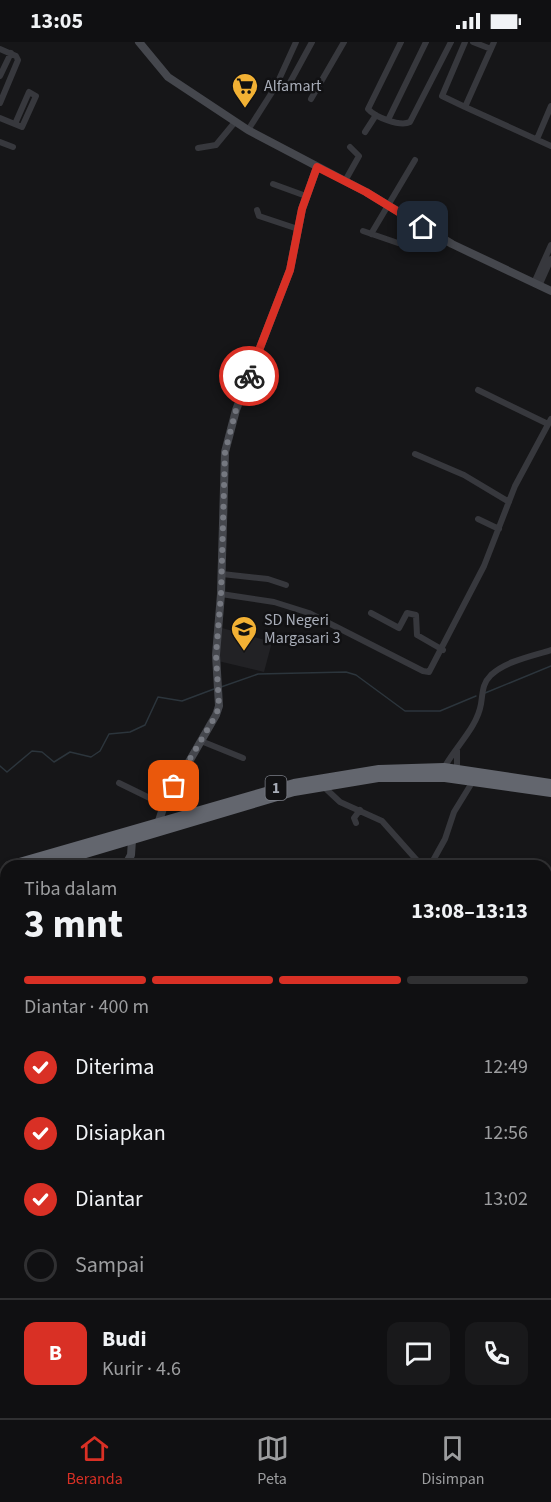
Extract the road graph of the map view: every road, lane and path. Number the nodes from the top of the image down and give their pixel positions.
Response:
1 (139, 42) edge
2 (296, 42) edge
3 (312, 42) edge
4 (344, 42) edge
5 (401, 42) edge
6 (426, 42) edge
7 (452, 42) edge
8 (465, 42) edge
9 (473, 42) edge
10 (494, 42) edge
11 (491, 49) junction
12 (0, 50) edge
13 (10, 53) junction
14 (0, 76) edge
15 (276, 86) junction
16 (311, 99) dead end
17 (0, 103) edge
18 (551, 106) edge
19 (465, 107) junction
20 (376, 115) junction
21 (0, 118) edge
22 (388, 120) junction
23 (235, 122) junction
24 (15, 124) junction
25 (248, 130) junction
26 (365, 132) dead end
27 (537, 139) junction
28 (0, 142) edge
29 (551, 146) edge
30 (13, 147) dead end
31 (350, 147) dead end
32 (198, 148) dead end
33 (415, 160) dead end
34 (317, 167) junction
35 (345, 181) junction
36 (273, 184) dead end
37 (306, 196) junction
38 (387, 205) junction
39 (257, 210) dead end
40 (298, 229) junction
41 (363, 231) dead end
42 (371, 234) junction
43 (399, 243) dead end
44 (551, 245) edge
45 (551, 260) edge
46 (537, 284) junction
47 (551, 291) edge
48 (478, 390) dead end
49 (550, 422) edge
50 (415, 454) dead end
51 (508, 502) junction
52 (478, 519) dead end
53 (499, 529) junction
54 (222, 574) junction
55 (286, 585) dead end
56 (221, 594) junction
57 (371, 613) dead end
58 (443, 650) junction
59 (551, 650) edge
60 (201, 741) junction
61 (457, 750) junction
62 (243, 758) dead end
63 (444, 768) junction
64 (457, 769) junction
65 (474, 780) junction
66 (119, 783) dead end
67 (551, 784) edge
68 (324, 786) junction
69 (551, 792) edge
70 (164, 805) junction
71 (360, 810) junction
72 (159, 820) junction
73 (356, 823) dead end
74 (132, 840) junction
75 (28, 860) edge
76 (63, 860) edge
77 (128, 860) edge
78 (417, 860) edge
79 (433, 860) edge

1 - 23 street
2 - 15 street
3 - 15 street
4 - 16 street
5 - 20 street
6 - 22 street
7 - 22 street
8 - 19 street
9 - 11 street
10 - 11 street
11 - 19 street
12 - 13 street
13 - 14 street
13 - 17 street
15 - 25 street
18 - 27 street
19 - 27 street
20 - 22 street
20 - 26 street
21 - 24 street
23 - 25 street
23 - 32 street
24 - 24 street
25 - 34 street
27 - 29 street
28 - 30 street
31 - 35 street
33 - 38 street
34 - 35 street
34 - 37 street
35 - 38 street
36 - 37 street
37 - 40 street
38 - 42 street
38 - 46 street
39 - 40 street
40 - 54 street
41 - 42 street
42 - 43 street
44 - 46 street
45 - 46 street
46 - 47 street
48 - 49 street
49 - 51 street
50 - 51 street
51 - 53 street
52 - 53 street
53 - 58 street
54 - 55 street
54 - 56 street
56 - 58 street
56 - 60 street
57 - 58 street
59 - 61 street
60 - 62 street
60 - 70 street
61 - 63 street
61 - 64 street
63 - 64 highway, 1
63 - 72 highway, 1
64 - 67 highway, 1
65 - 68 highway, 1
65 - 69 highway, 1
65 - 79 street
66 - 70 street
68 - 71 street
68 - 74 highway, 1
70 - 72 street
71 - 73 street
71 - 78 street
72 - 75 highway, 1
74 - 76 highway, 1
74 - 77 street

